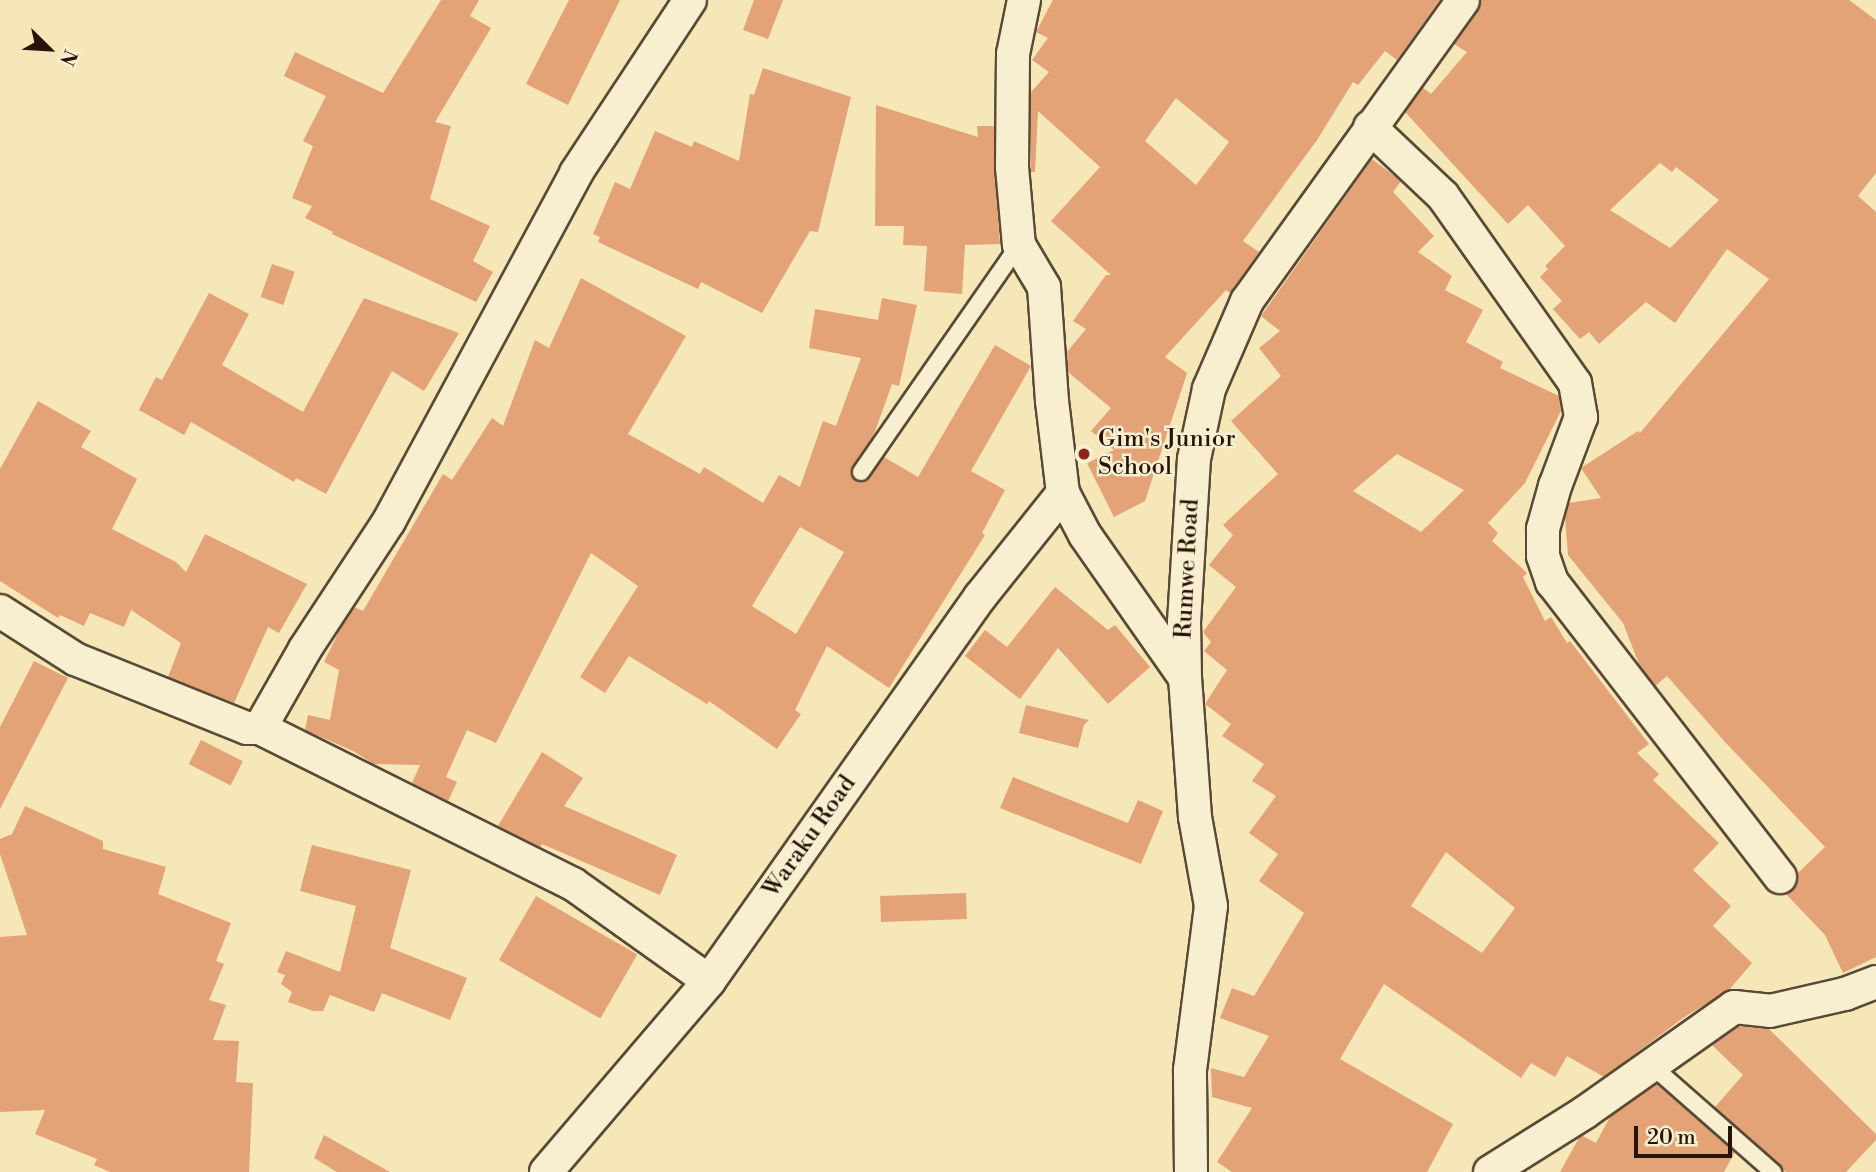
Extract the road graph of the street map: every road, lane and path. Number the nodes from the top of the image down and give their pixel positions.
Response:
1 (690, 0) edge
2 (1024, 0) edge
3 (1462, 0) edge
4 (1370, 127) junction
5 (1019, 245) junction
6 (860, 472) dead end
7 (1063, 494) junction
8 (0, 611) edge
9 (1185, 678) junction
10 (260, 728) junction
11 (1780, 877) dead end
12 (709, 981) junction
13 (1876, 982) edge
14 (1650, 1064) junction
15 (546, 1172) edge
16 (1191, 1172) edge
17 (1490, 1172) edge
18 (1773, 1172) edge

1 - 10 street
2 - 5 street
3 - 4 street, Rumwe Road
4 - 9 street, Rumwe Road
4 - 11 street
5 - 6 lane
5 - 7 street
7 - 9 street
7 - 12 street, Waraku Road
8 - 10 street
9 - 16 street, Rumwe Road
10 - 12 street
12 - 15 street, Waraku Road
13 - 14 street
14 - 17 street
14 - 18 lane

